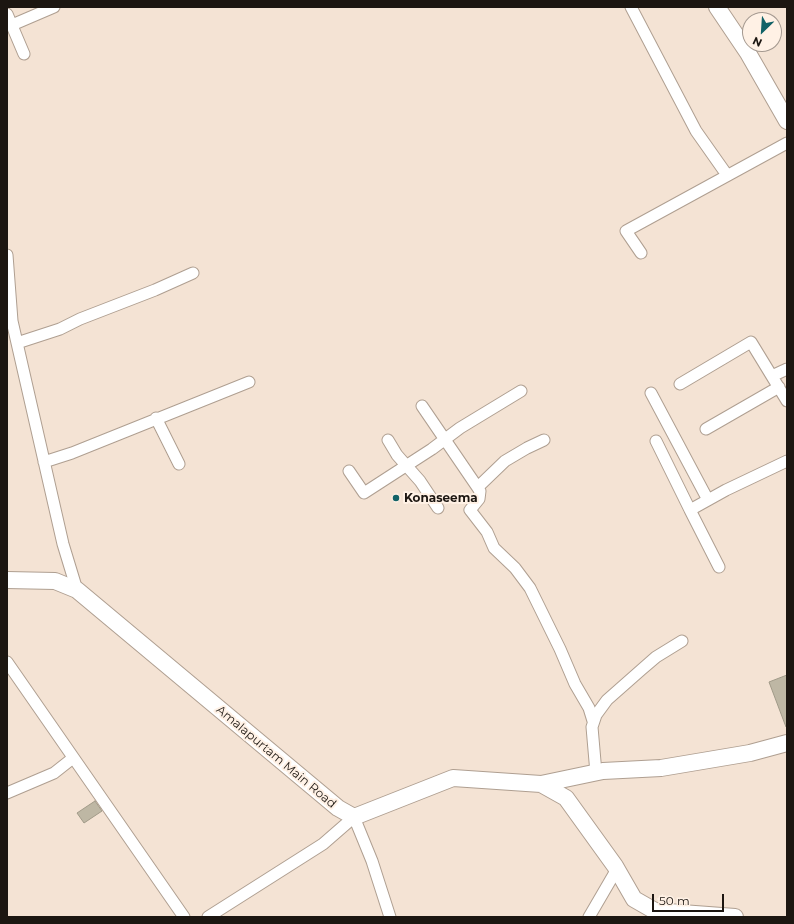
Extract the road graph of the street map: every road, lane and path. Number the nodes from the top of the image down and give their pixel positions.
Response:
1 (54, 7) edge
2 (631, 7) edge
3 (717, 7) edge
4 (7, 14) edge
5 (12, 25) junction
6 (24, 54) dead end
7 (787, 121) edge
8 (787, 143) edge
9 (727, 176) junction
10 (641, 253) dead end
11 (7, 255) edge
12 (193, 273) dead end
13 (17, 343) junction
14 (787, 369) edge
15 (772, 376) junction
16 (249, 382) dead end
17 (680, 384) dead end
18 (778, 387) junction
19 (521, 391) dead end
20 (651, 393) dead end
21 (787, 401) edge
22 (422, 406) dead end
23 (156, 418) junction
24 (706, 429) dead end
25 (446, 439) junction
26 (388, 440) dead end
27 (544, 440) dead end
28 (656, 441) dead end
29 (787, 460) edge
30 (44, 462) junction
31 (179, 464) dead end
32 (405, 466) junction
33 (349, 471) dead end
34 (478, 487) junction
35 (708, 500) junction
36 (438, 508) dead end
37 (690, 510) junction
38 (719, 567) dead end
39 (7, 580) edge
40 (77, 590) junction
41 (682, 641) dead end
42 (7, 662) edge
43 (593, 721) junction
44 (787, 743) edge
45 (73, 758) junction
46 (596, 773) junction
47 (541, 784) junction
48 (7, 793) edge
49 (354, 817) junction
50 (617, 869) junction
51 (184, 917) edge
52 (208, 917) edge
53 (390, 917) edge
54 (589, 917) edge
55 (735, 917) edge

1 - 5 street
2 - 9 street
3 - 7 street
4 - 5 street
5 - 6 street
8 - 9 street
9 - 10 street
11 - 13 street
12 - 13 street
13 - 30 street
14 - 15 street
15 - 17 street
15 - 18 street
16 - 23 street
18 - 21 street
18 - 24 street
19 - 25 street
20 - 35 street
22 - 25 street
23 - 30 street
23 - 31 street
25 - 32 street
25 - 34 street
26 - 32 street
27 - 34 street
28 - 37 street
29 - 35 street
30 - 40 street
32 - 33 street
32 - 36 street
34 - 43 street
35 - 37 street
37 - 38 street
39 - 40 street, Amalapurtam Main Road
40 - 49 street, Amalapurtam Main Road
41 - 43 street
42 - 45 street
43 - 46 street
44 - 46 street
45 - 48 street
45 - 51 street
46 - 47 street
47 - 49 street
47 - 50 street
49 - 52 street
49 - 53 street
50 - 54 street
50 - 55 street

